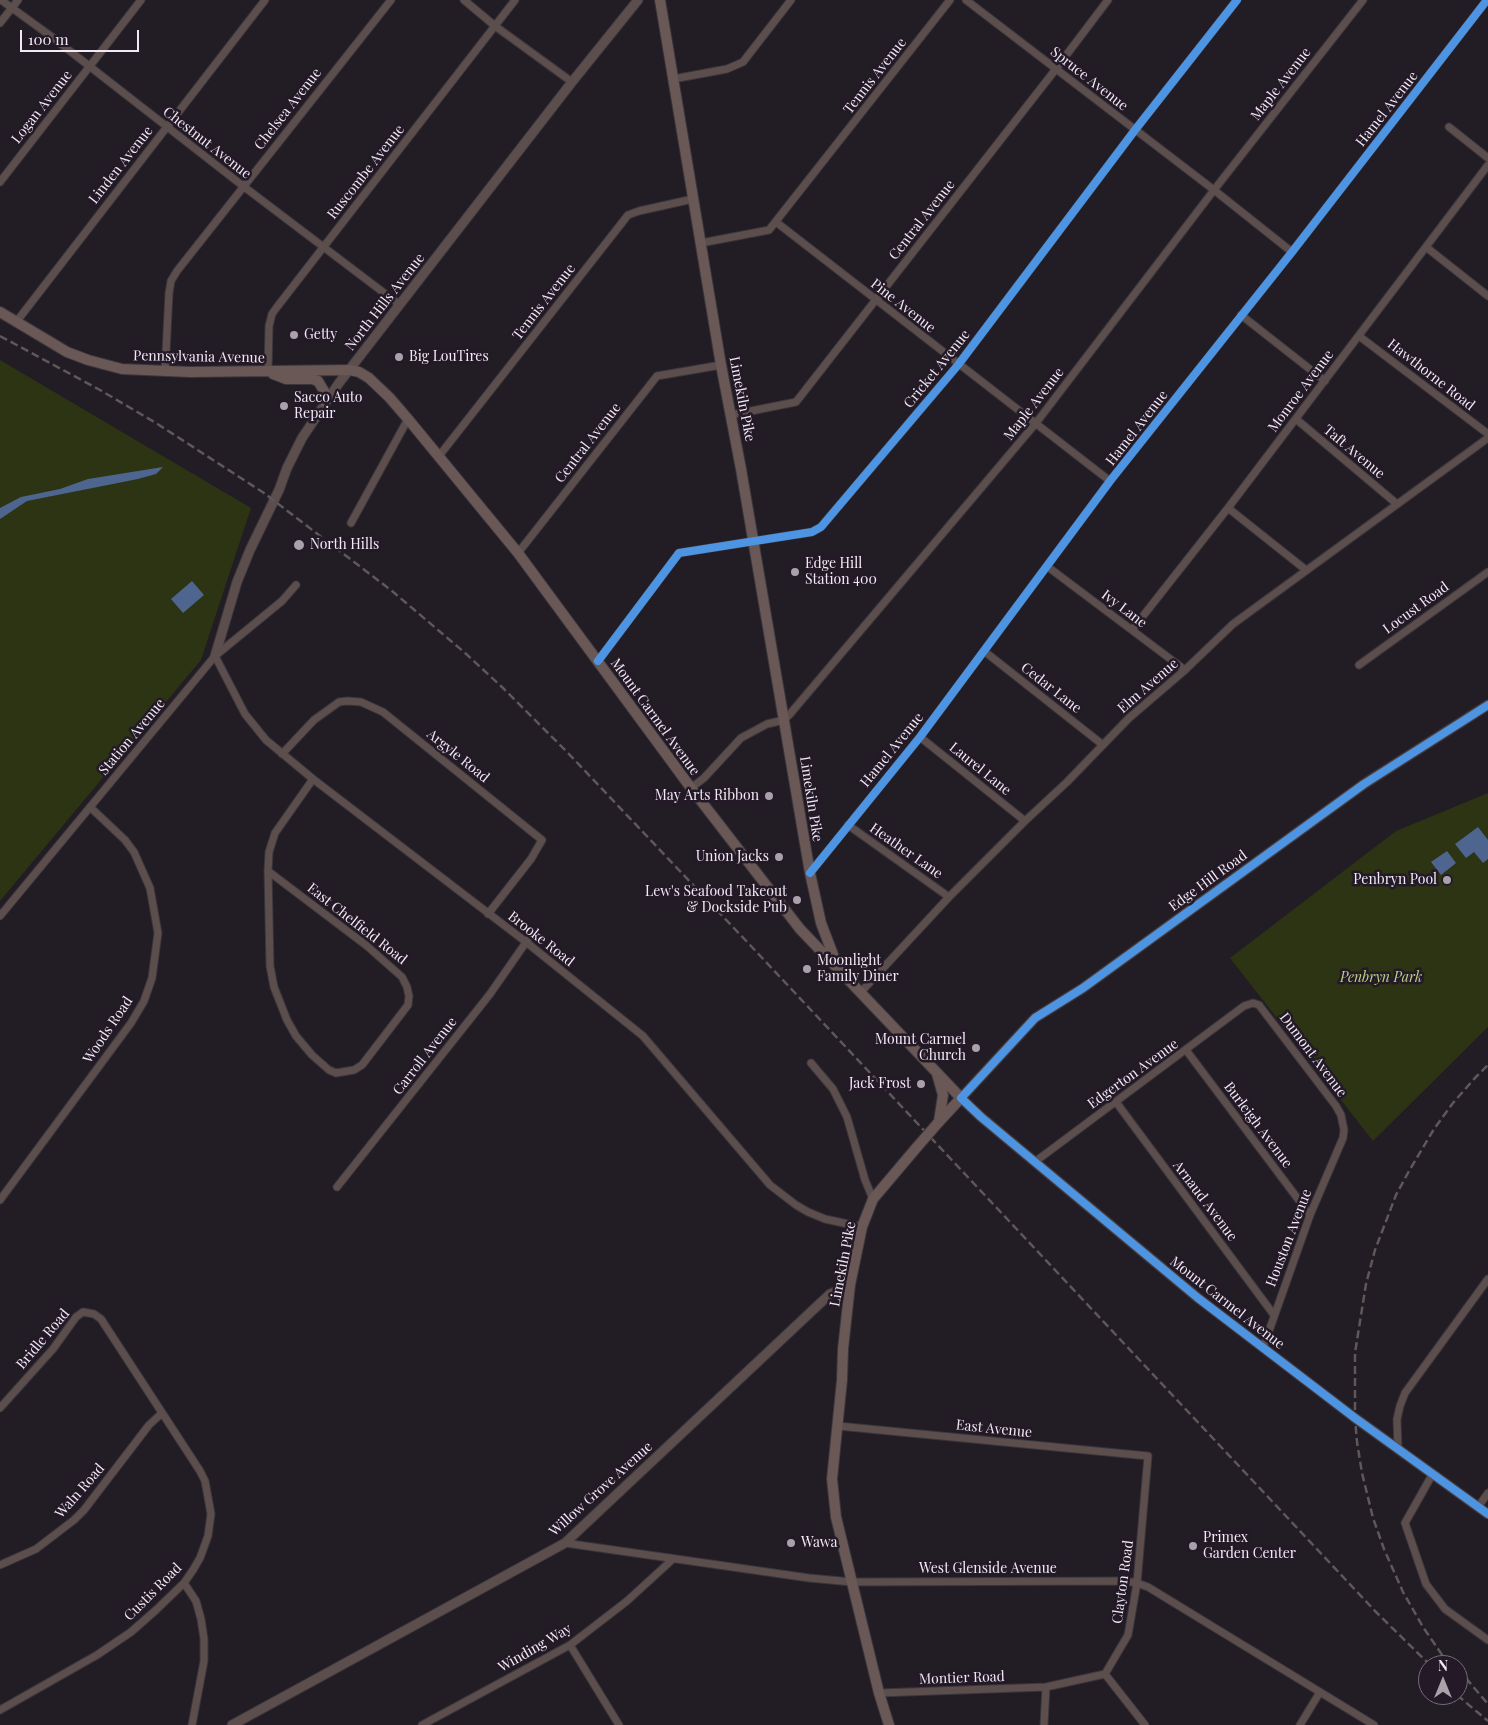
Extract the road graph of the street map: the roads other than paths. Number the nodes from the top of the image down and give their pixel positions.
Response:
1 (1, 0) edge
2 (18, 0) edge
3 (141, 0) edge
4 (265, 0) edge
5 (391, 0) edge
6 (464, 0) edge
7 (516, 0) edge
8 (638, 0) edge
9 (660, 0) edge
10 (790, 0) edge
11 (950, 0) edge
12 (966, 0) edge
13 (1108, 0) edge
14 (1237, 0) edge
15 (1363, 0) edge
16 (1487, 0) edge
17 (12, 8) junction
18 (0, 23) edge
19 (495, 26) junction
20 (89, 67) junction
21 (1056, 69) junction
22 (673, 79) junction
23 (572, 82) junction
24 (166, 127) junction
25 (1449, 127) dead end
26 (1135, 130) junction
27 (1488, 158) edge
28 (1488, 165) edge
29 (0, 182) edge
30 (243, 186) junction
31 (1214, 190) junction
32 (693, 199) junction
33 (776, 222) junction
34 (701, 243) junction
35 (323, 246) junction
36 (1426, 247) junction
37 (1292, 252) junction
38 (1488, 296) edge
39 (876, 300) junction
40 (400, 304) junction
41 (0, 312) edge
42 (1242, 315) junction
43 (16, 321) junction
44 (1360, 336) junction
45 (958, 364) junction
46 (721, 365) junction
47 (350, 370) junction
48 (165, 372) junction
49 (268, 372) junction
50 (1325, 380) junction
51 (325, 402) junction
52 (731, 415) junction
53 (408, 418) junction
54 (1296, 419) junction
55 (1036, 423) junction
56 (1488, 436) edge
57 (439, 456) junction
58 (1110, 481) junction
59 (1397, 504) junction
60 (1228, 508) junction
61 (351, 523) dead end
62 (753, 540) junction
63 (518, 553) junction
64 (1048, 567) junction
65 (1306, 570) junction
66 (1488, 572) edge
67 (296, 585) dead end
68 (1132, 630) junction
69 (984, 651) junction
70 (215, 656) junction
71 (598, 661) junction
72 (1360, 664) dead end
73 (1185, 670) junction
74 (1488, 705) edge
75 (784, 720) junction
76 (920, 737) junction
77 (1103, 745) junction
78 (282, 754) junction
79 (314, 779) junction
80 (691, 788) junction
81 (90, 807) junction
82 (1025, 821) junction
83 (848, 825) junction
84 (268, 871) junction
85 (810, 873) junction
86 (949, 897) junction
87 (488, 914) junction
88 (0, 916) edge
89 (527, 940) junction
90 (839, 971) junction
91 (860, 993) junction
92 (1244, 1006) joint
93 (1186, 1050) junction
94 (811, 1063) dead end
95 (937, 1073) junction
96 (961, 1098) junction
97 (1116, 1102) junction
98 (938, 1123) junction
99 (1343, 1138) joint
100 (1036, 1161) junction
101 (337, 1187) dead end
102 (873, 1199) junction
103 (0, 1200) edge
104 (1310, 1216) junction
105 (862, 1227) junction
106 (1488, 1279) edge
107 (850, 1285) junction
108 (86, 1312) joint
109 (1274, 1315) junction
110 (1263, 1348) junction
111 (0, 1408) edge
112 (162, 1413) junction
113 (838, 1426) junction
114 (1398, 1449) junction
115 (1148, 1456) joint
116 (1432, 1475) junction
117 (1488, 1493) edge
118 (1478, 1506) junction
119 (1488, 1514) edge
120 (566, 1543) junction
121 (673, 1559) junction
122 (0, 1565) edge
123 (184, 1582) junction
124 (852, 1582) junction
125 (1138, 1583) junction
126 (1488, 1640) edge
127 (570, 1645) junction
128 (1105, 1674) junction
129 (1046, 1687) junction
130 (1320, 1692) junction
131 (879, 1693) junction
132 (0, 1710) edge
133 (192, 1725) edge
134 (232, 1725) edge
135 (422, 1725) edge
136 (618, 1725) edge
137 (889, 1725) edge
138 (1044, 1725) edge
139 (1145, 1725) edge
140 (1300, 1725) edge
141 (1374, 1725) edge

1 - 17 street, Chestnut Avenue
2 - 17 street
3 - 20 street, Logan Avenue
4 - 24 street, Linden Avenue
5 - 30 street, Chelsea Avenue
6 - 19 street
7 - 19 street, Ruscombe Avenue
8 - 23 street, North Hills Avenue
9 - 22 main road, Limekiln Pike
10 - 22 street
11 - 33 street, Tennis Avenue
12 - 21 street, Spruce Avenue
13 - 21 street, Central Avenue
14 - 26 street, Cricket Avenue
15 - 31 street, Maple Avenue
16 - 37 street, Hamel Avenue
17 - 18 street
17 - 20 street, Chestnut Avenue
19 - 23 street
19 - 35 street, Ruscombe Avenue
20 - 24 street, Chestnut Avenue
20 - 29 street, Logan Avenue
21 - 26 street, Spruce Avenue
21 - 39 street, Central Avenue
22 - 32 main road, Limekiln Pike
23 - 40 street, North Hills Avenue
24 - 30 street, Chestnut Avenue
24 - 43 street, Linden Avenue
25 - 27 street
26 - 31 street, Spruce Avenue
26 - 45 street, Cricket Avenue
28 - 36 street, Monroe Avenue
30 - 35 street, Chestnut Avenue
30 - 48 street, Chelsea Avenue
31 - 37 street, Spruce Avenue
31 - 55 street, Maple Avenue
32 - 34 main road, Limekiln Pike
32 - 57 street, Tennis Avenue
33 - 34 street, Tennis Avenue
33 - 39 street, Pine Avenue
34 - 46 main road, Limekiln Pike
35 - 40 street, Chestnut Avenue
35 - 49 street, Ruscombe Avenue
36 - 38 street
36 - 44 street, Monroe Avenue
37 - 42 street, Hamel Avenue
39 - 45 street, Pine Avenue
39 - 52 street, Central Avenue
40 - 47 street, North Hills Avenue
41 - 43 main road, Pennsylvania Avenue
42 - 50 street
42 - 58 street, Hamel Avenue
43 - 48 main road, Pennsylvania Avenue
44 - 50 street, Monroe Avenue
44 - 56 street, Hawthorne Road
45 - 55 street, Pine Avenue
45 - 62 street, Cricket Avenue
46 - 52 main road, Limekiln Pike
46 - 63 street, Central Avenue
47 - 49 main road, Pennsylvania Avenue
47 - 51 street, North Hills Avenue
47 - 53 main road, Mount Carmel Avenue
48 - 49 main road, Pennsylvania Avenue
49 - 51 main road
50 - 54 street, Monroe Avenue
51 - 70 street, North Hills Avenue
52 - 62 main road, Limekiln Pike
53 - 57 main road, Mount Carmel Avenue
53 - 61 street
54 - 59 street, Taft Avenue
54 - 60 street, Monroe Avenue
55 - 58 street, Pine Avenue
55 - 75 street, Maple Avenue
56 - 59 street, Elm Avenue
57 - 63 main road, Mount Carmel Avenue
58 - 64 street, Hamel Avenue
59 - 65 street, Elm Avenue
60 - 65 street
60 - 68 street, Monroe Avenue
62 - 71 street, Cricket Avenue
62 - 75 main road, Limekiln Pike
63 - 71 main road, Mount Carmel Avenue
64 - 68 street, Ivy Lane
64 - 69 street, Hamel Avenue
65 - 73 street, Elm Avenue
66 - 72 street, Locust Road
67 - 70 street, Station Avenue
68 - 73 street, Ivy Lane
69 - 76 street, Hamel Avenue
69 - 77 street, Cedar Lane
70 - 78 street, Brooke Road
70 - 81 street, Station Avenue
71 - 80 main road, Mount Carmel Avenue
73 - 77 street, Elm Avenue
74 - 96 street, Edge Hill Road
75 - 80 street
75 - 85 main road, Limekiln Pike
76 - 82 street, Laurel Lane
76 - 83 street, Hamel Avenue
77 - 82 street, Elm Avenue
78 - 79 street, Brooke Road
78 - 87 street, Argyle Road
79 - 84 street
79 - 87 street, Brooke Road
80 - 90 main road, Mount Carmel Avenue
81 - 88 street, Station Avenue
81 - 103 street, Woods Road
82 - 86 street, Elm Avenue
83 - 85 street, Hamel Avenue
83 - 86 street, Heather Lane
84 - 84 street, East Chelfield Road
85 - 90 main road, Limekiln Pike
86 - 91 street, Elm Avenue
87 - 89 street, Brooke Road
89 - 101 street, Carroll Avenue
89 - 105 street, Brooke Road
90 - 91 main road, Limekiln Pike
91 - 95 main road, Limekiln Pike
92 - 93 street, Edgerton Avenue
92 - 99 street, Dumont Avenue
93 - 97 street, Edgerton Avenue
93 - 104 street, Burleigh Avenue
94 - 102 street
95 - 96 main road, Limekiln Pike
95 - 98 main road
96 - 98 main road, Limekiln Pike
96 - 100 street, Mount Carmel Avenue
97 - 100 street, Edgerton Avenue
97 - 109 street, Arnaud Avenue
98 - 102 main road, Limekiln Pike, bridge
99 - 104 street, Houston Avenue
100 - 110 street, Mount Carmel Avenue
102 - 105 main road, Limekiln Pike
104 - 109 street, Houston Avenue
105 - 107 main road, Limekiln Pike
106 - 114 street
107 - 113 main road, Limekiln Pike
107 - 120 street, Willow Grove Avenue
108 - 111 street, Bridle Road
108 - 112 street, Custis Road
109 - 110 street, Houston Avenue
110 - 114 street, Mount Carmel Avenue
112 - 122 street, Waln Road
112 - 123 street, Custis Road
113 - 115 street, East Avenue
113 - 124 main road, Limekiln Pike
114 - 116 street, Mount Carmel Avenue
115 - 125 street, Clayton Road
116 - 118 street, Mount Carmel Avenue
116 - 126 street
117 - 118 street
118 - 119 street, Mount Carmel Avenue
120 - 121 street, West Glenside Avenue
120 - 134 street, Willow Grove Avenue
121 - 124 street, West Glenside Avenue
121 - 127 street, Winding Way
123 - 132 street, Custis Road
123 - 133 street
124 - 125 street, West Glenside Avenue
124 - 131 main road, Limekiln Pike
125 - 128 street, Clayton Road
125 - 130 street, West Glenside Avenue
127 - 135 street, Winding Way
127 - 136 street
128 - 129 street
128 - 139 street
129 - 131 street, Montier Road
129 - 138 street
130 - 140 street
130 - 141 street, West Glenside Avenue
131 - 137 main road, Limekiln Pike

